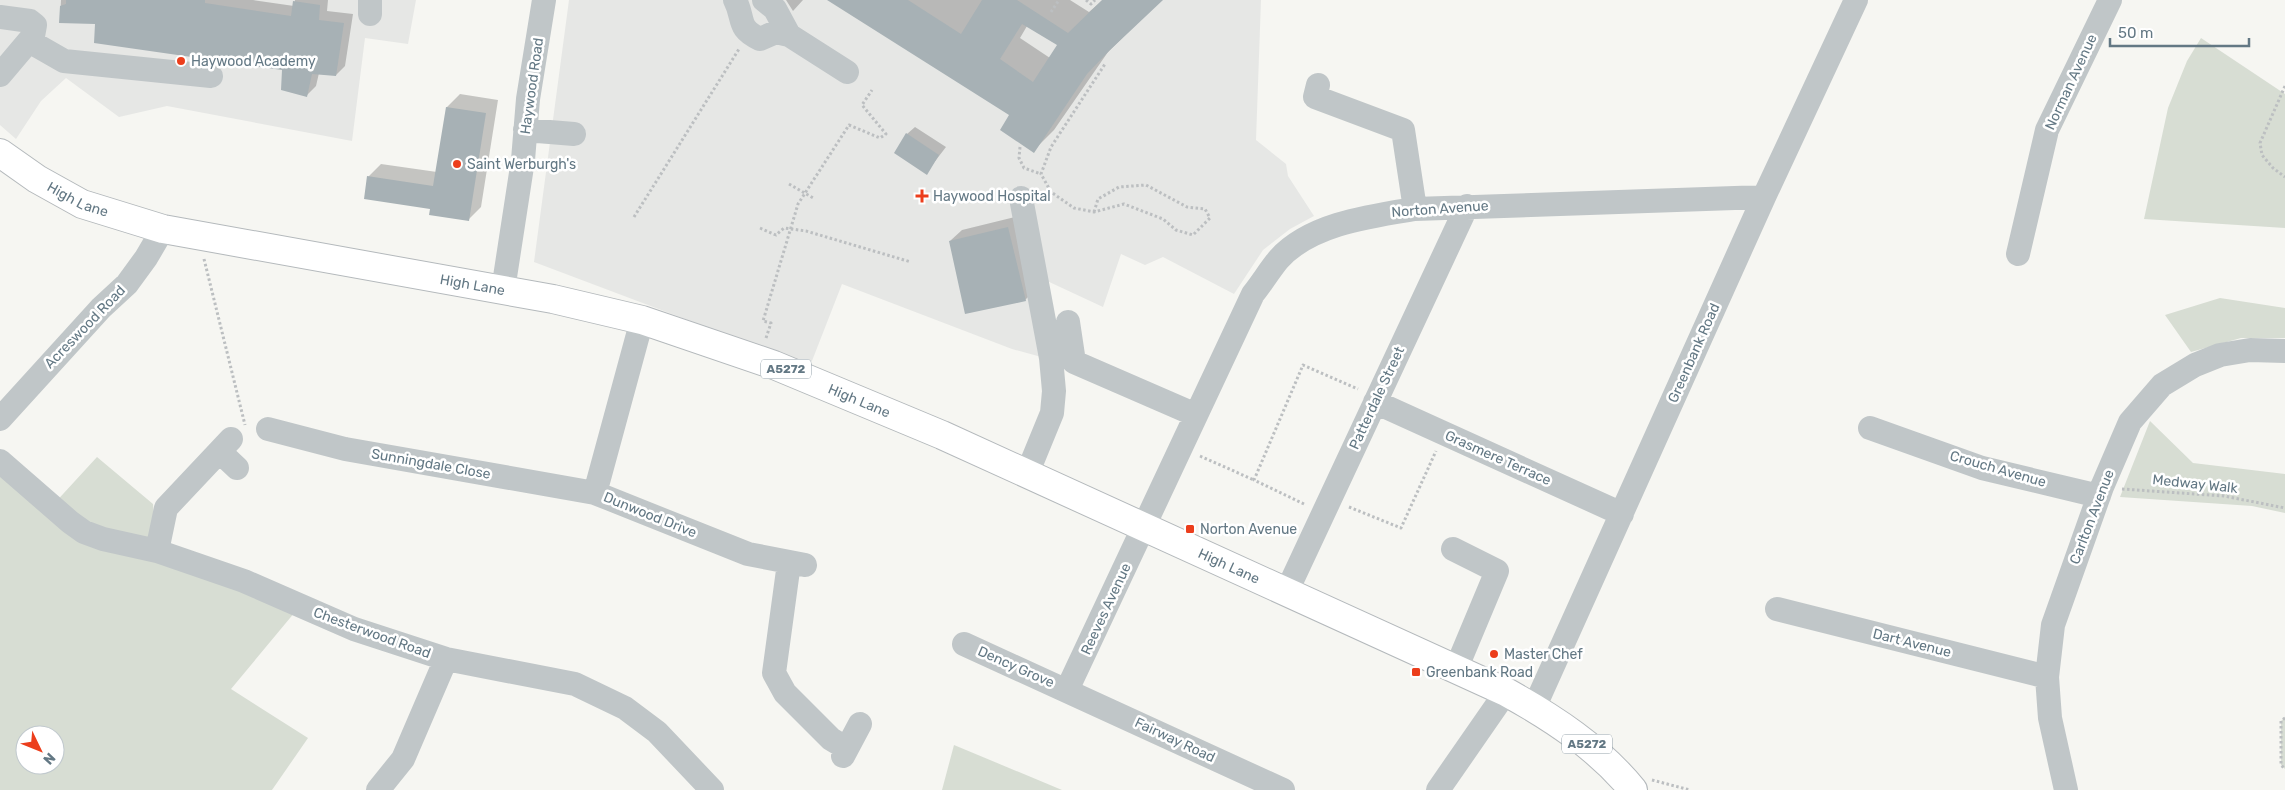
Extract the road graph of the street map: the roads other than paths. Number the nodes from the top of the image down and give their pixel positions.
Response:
1 (544, 0) edge
2 (735, 0) edge
3 (764, 0) edge
4 (1856, 0) edge
5 (2110, 0) edge
6 (0, 17) edge
7 (789, 36) junction
8 (29, 41) junction
9 (847, 72) dead end
10 (0, 75) edge
11 (211, 76) dead end
12 (1318, 85) dead end
13 (525, 130) junction
14 (574, 134) dead end
15 (0, 153) edge
16 (1764, 197) junction
17 (1022, 198) dead end
18 (1467, 206) junction
19 (1415, 210) junction
20 (163, 228) junction
21 (2018, 254) dead end
22 (503, 290) junction
23 (642, 320) junction
24 (1068, 322) dead end
25 (2285, 351) edge
26 (1376, 400) junction
27 (1196, 414) junction
28 (0, 419) edge
29 (1870, 428) dead end
30 (268, 429) road end
31 (0, 461) edge
32 (237, 468) dead end
33 (1027, 474) junction
34 (2101, 491) junction
35 (595, 493) junction
36 (1622, 514) junction
37 (1144, 528) junction
38 (1453, 549) dead end
39 (157, 550) junction
40 (1287, 591) junction
41 (1777, 609) dead end
42 (964, 644) dead end
43 (446, 660) junction
44 (1456, 669) junction
45 (2047, 678) junction
46 (1068, 690) junction
47 (1506, 692) junction
48 (1534, 708) junction
49 (860, 724) dead end
50 (378, 790) edge
51 (712, 790) edge
52 (1283, 790) edge
53 (1438, 790) edge
54 (1633, 790) edge
55 (2066, 790) edge

1 - 13 street, Haywood Road
2 - 7 street
3 - 7 street
4 - 16 street, Greenbank Road
5 - 21 street, Norman Avenue
6 - 8 street
7 - 9 street
8 - 10 street
8 - 11 street
12 - 19 street
13 - 14 street
13 - 22 street, Haywood Road
15 - 20 main road, High Lane / A5272
16 - 18 street, Norton Avenue
16 - 36 street, Greenbank Road
17 - 33 street
18 - 19 street, Norton Avenue
18 - 26 street, Patterdale Street
19 - 27 street, Norton Avenue
20 - 22 main road, High Lane / A5272
20 - 28 street, Acreswood Road
22 - 23 main road, High Lane / A5272
23 - 33 main road, High Lane / A5272
23 - 35 street, Dunwood Drive
24 - 27 street
25 - 34 street, Carlton Avenue
26 - 36 street, Grasmere Terrace
26 - 40 street, Patterdale Street
27 - 37 street, Norton Avenue
29 - 34 street, Crouch Avenue
30 - 35 street, Sunningdale Close
31 - 39 street, Chesterwood Road
32 - 39 street
33 - 37 main road, High Lane / A5272
34 - 45 street, Carlton Avenue
35 - 49 street, Dunwood Drive
36 - 48 street, Greenbank Road
37 - 40 main road, High Lane / A5272
37 - 46 street, Reeves Avenue
38 - 44 street
39 - 43 street, Chesterwood Road
40 - 44 main road, High Lane / A5272
41 - 45 street, Dart Avenue
42 - 46 street, Dency Grove
43 - 50 street
43 - 51 street, Chesterwood Road
44 - 47 main road, High Lane / A5272
45 - 55 street, Carlton Avenue
46 - 52 street, Fairway Road
47 - 48 main road, High Lane / A5272
47 - 53 street
48 - 54 main road, High Lane / A5272

